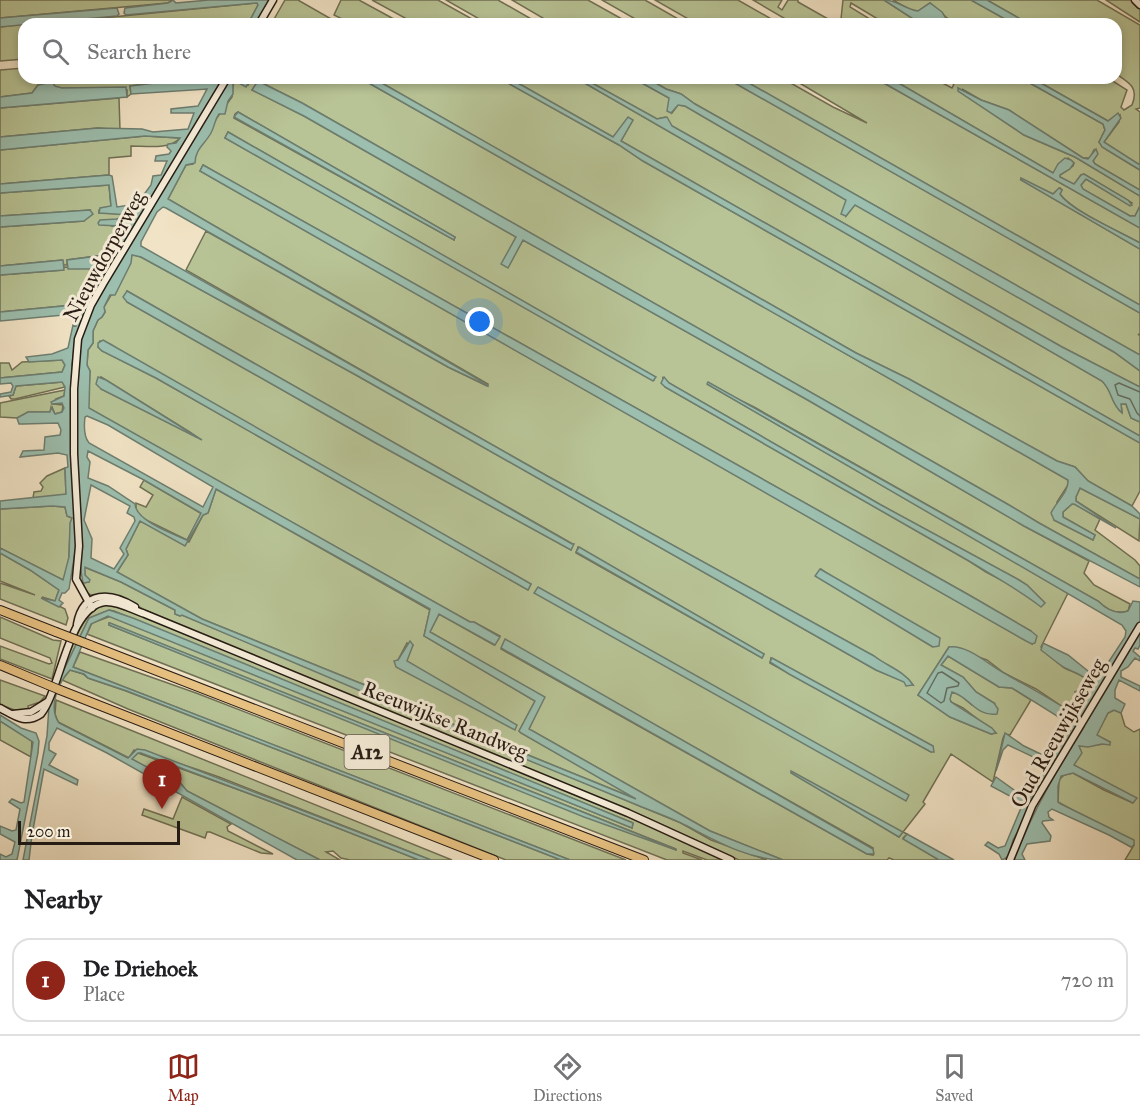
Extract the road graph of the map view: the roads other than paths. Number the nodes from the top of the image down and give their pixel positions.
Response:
1 (273, 0) edge
2 (1135, 0) edge
3 (1140, 5) edge
4 (262, 18) edge
5 (223, 84) edge
6 (90, 605) junction
7 (0, 610) edge
8 (1140, 626) edge
9 (0, 666) edge
10 (0, 708) edge
11 (494, 860) edge
12 (644, 860) edge
13 (730, 860) edge
14 (1010, 860) edge

1 - 4 street
2 - 3 street
5 - 6 street, Nieuwdorperweg
6 - 10 street
6 - 13 street, Reeuwijkse Randweg
7 - 12 highway, A12, bridge
8 - 14 street, Oud Reeuwijkseweg
9 - 11 highway, A12, bridge

